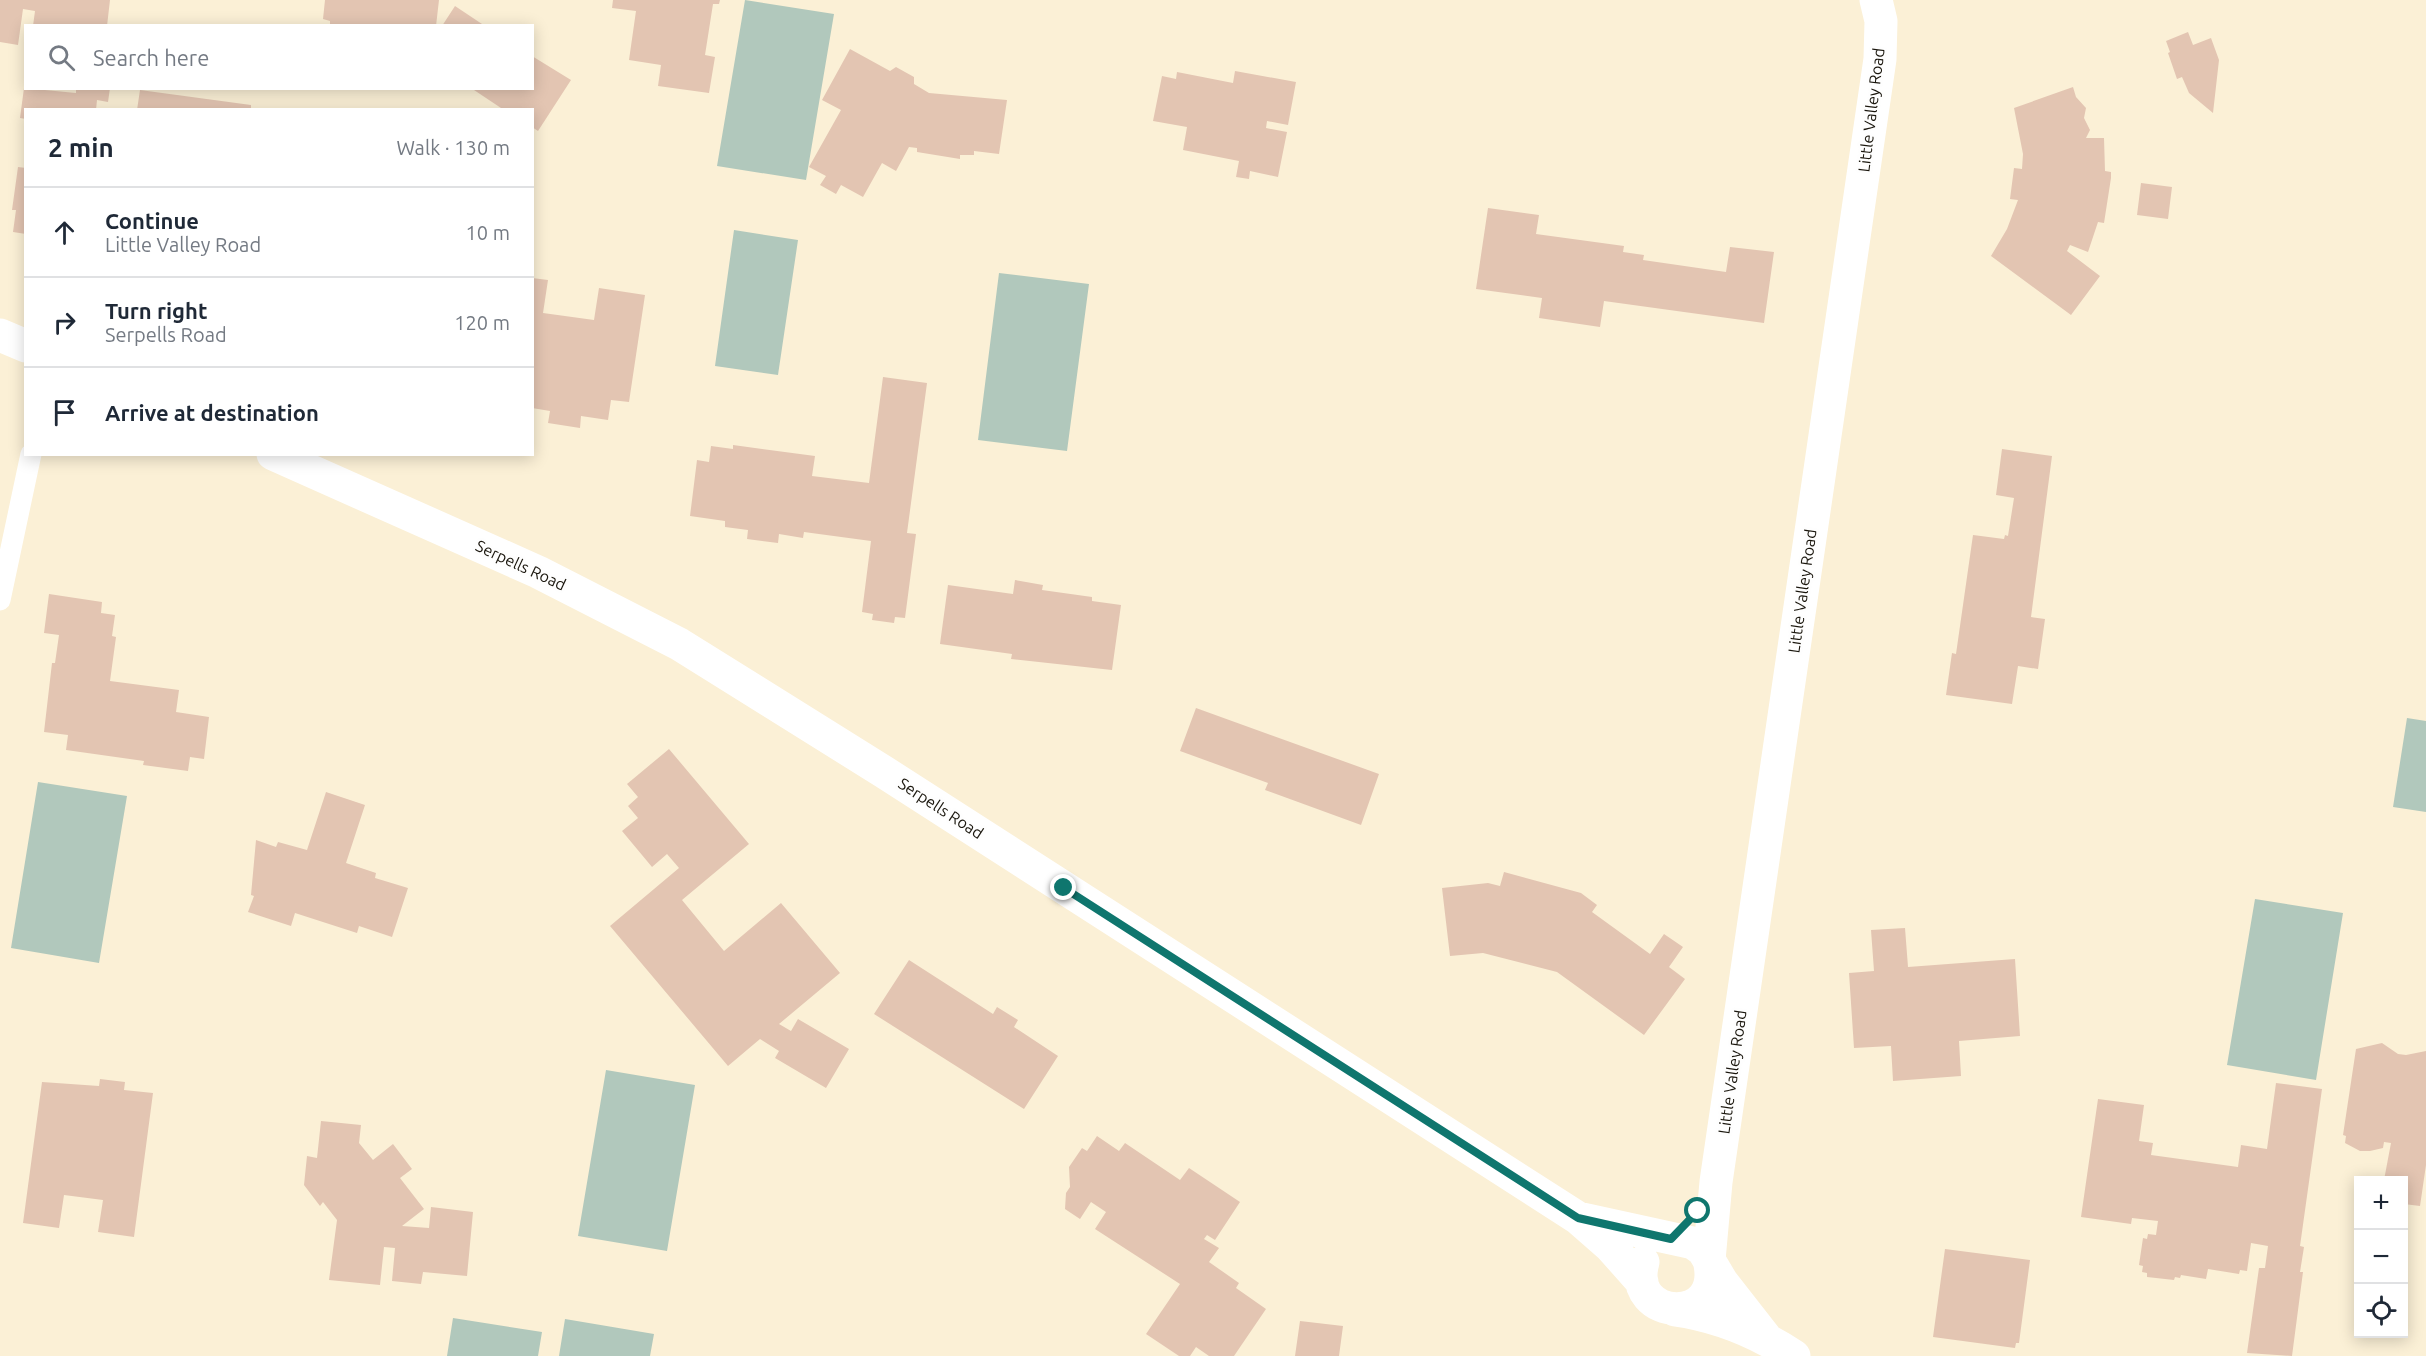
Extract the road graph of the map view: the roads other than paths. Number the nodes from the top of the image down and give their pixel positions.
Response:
1 (1876, 0) edge
2 (0, 335) edge
3 (24, 345) edge
4 (31, 456) edge
5 (277, 456) edge
6 (0, 600) edge
7 (1716, 1182) junction
8 (1578, 1218) junction
9 (1671, 1239) junction
10 (1709, 1260) junction
11 (1642, 1282) junction
12 (1675, 1310) junction
13 (1765, 1337) junction
14 (1794, 1356) edge

1 - 7 street, Little Valley Road
2 - 3 street
4 - 6 lane
5 - 8 street, Serpells Road
7 - 9 street, Little Valley Road
7 - 10 street, Little Valley Road
8 - 9 street, Serpells Road
8 - 11 street, Serpells Road
9 - 10 street, Serpells Road
9 - 11 street
10 - 12 street
10 - 13 street, Serpells Road
11 - 12 street, Serpells Road
12 - 13 street, Serpells Road
13 - 14 street, Serpells Road

